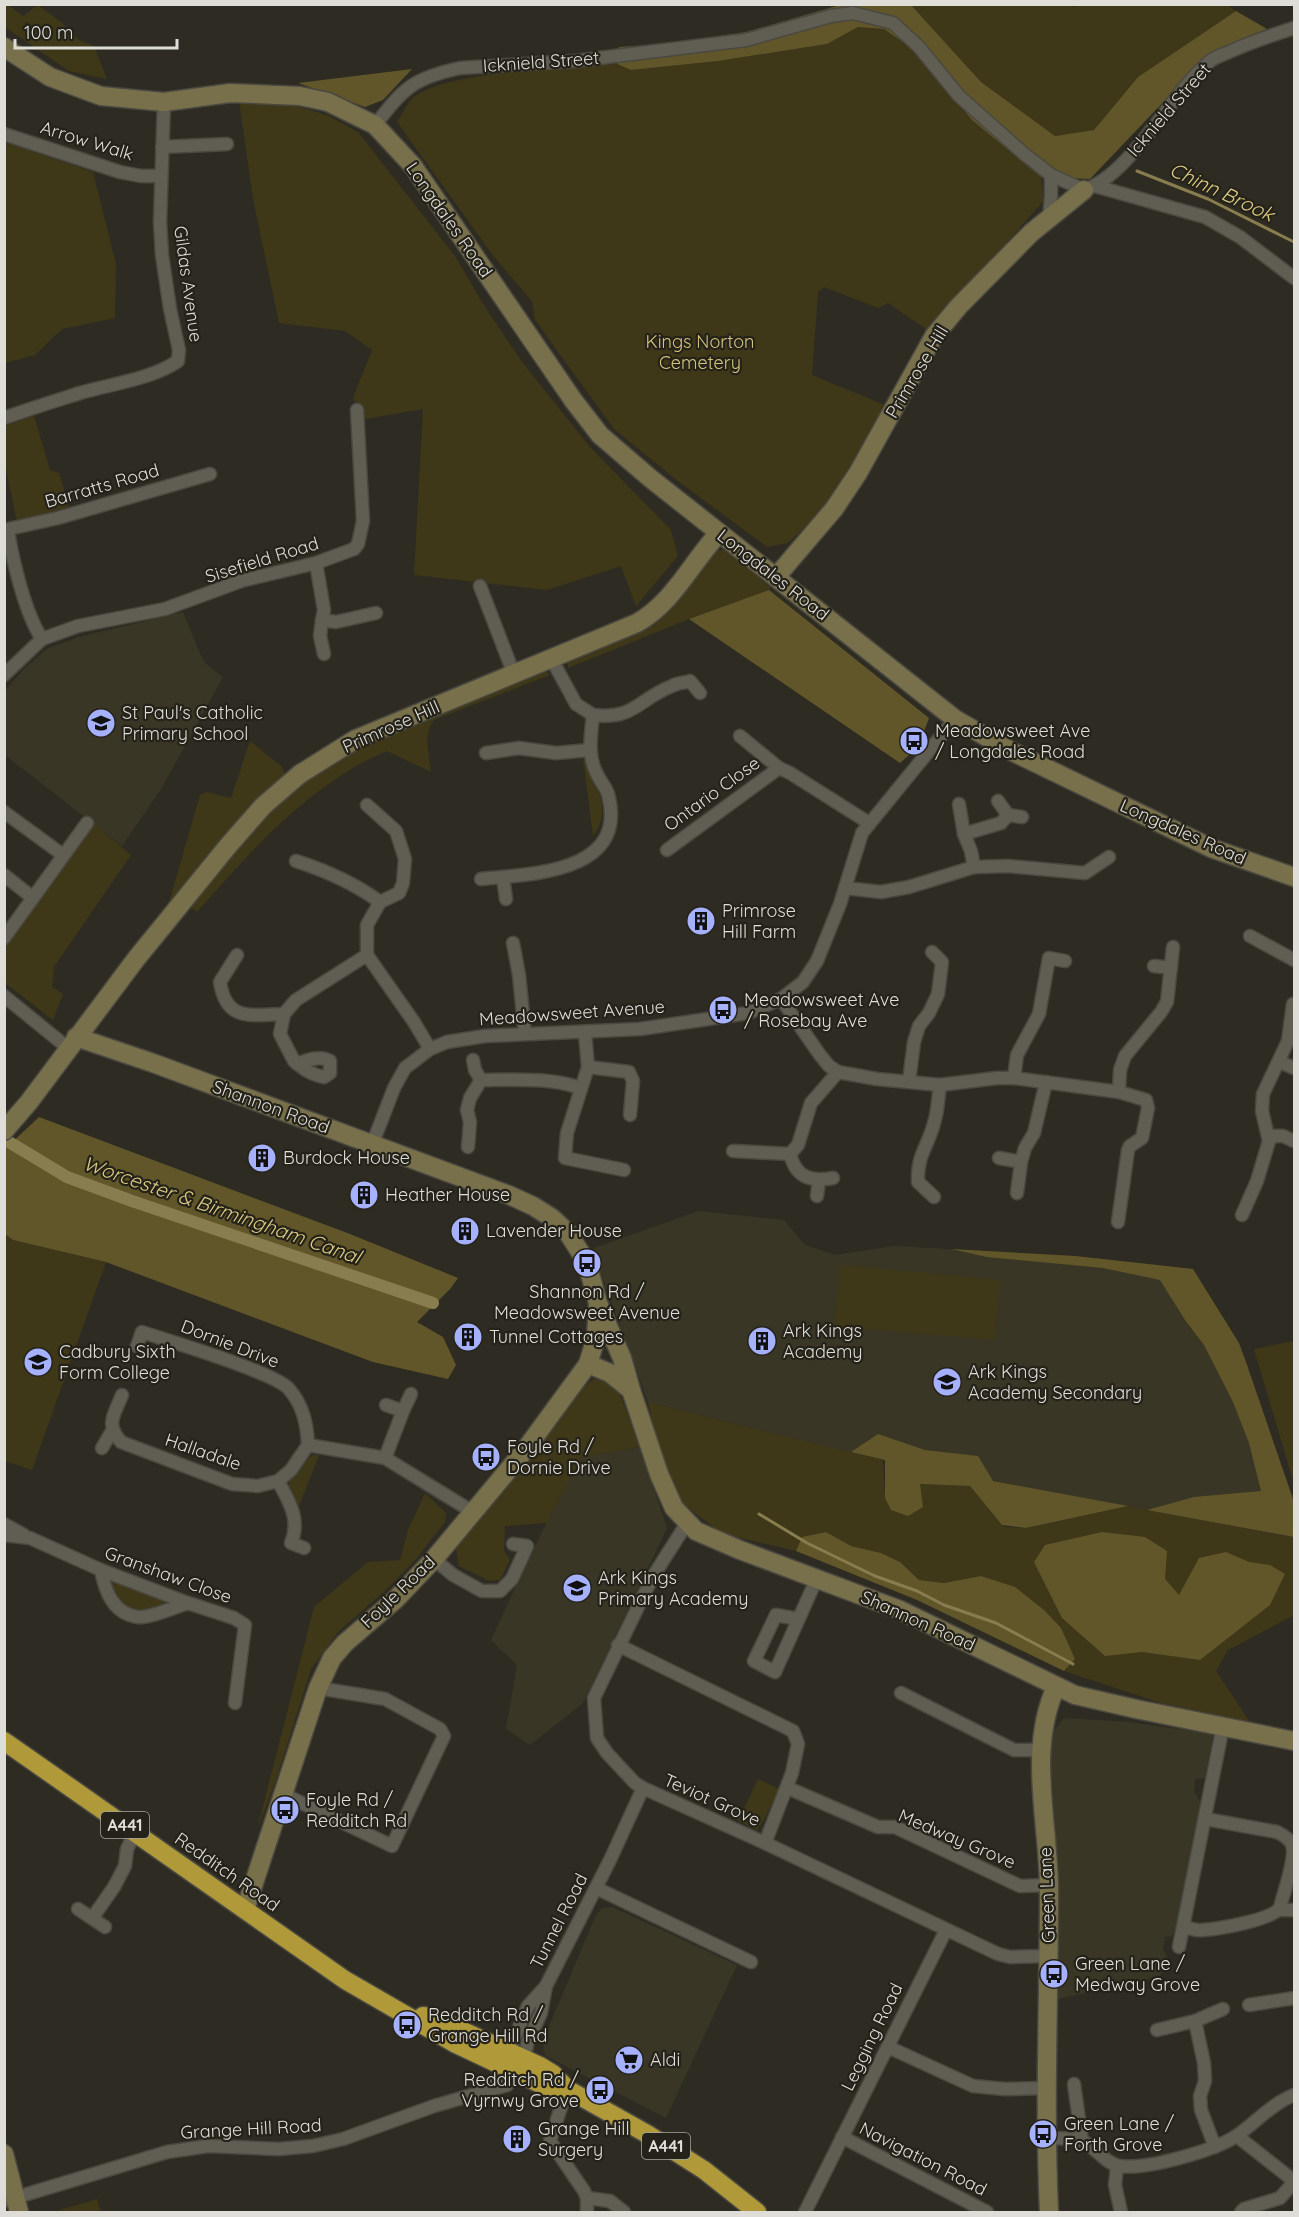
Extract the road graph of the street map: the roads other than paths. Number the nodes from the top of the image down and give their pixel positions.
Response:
1 (1294, 28) edge
2 (4, 47) edge
3 (164, 102) junction
4 (375, 125) junction
5 (4, 134) edge
6 (226, 144) dead end
7 (162, 147) junction
8 (1051, 175) junction
9 (160, 176) junction
10 (1090, 188) junction
11 (1048, 219) junction
12 (1294, 278) edge
13 (357, 410) dead end
14 (4, 418) edge
15 (210, 474) dead end
16 (6, 530) edge
17 (719, 533) junction
18 (316, 563) junction
19 (776, 577) junction
20 (480, 586) dead end
21 (376, 613) dead end
22 (322, 620) junction
23 (42, 639) junction
24 (324, 654) dead end
25 (551, 658) junction
26 (4, 675) edge
27 (512, 675) junction
28 (700, 693) dead end
29 (593, 715) junction
30 (955, 718) junction
31 (740, 736) dead end
32 (590, 750) junction
33 (486, 753) dead end
34 (778, 768) junction
35 (998, 801) dead end
36 (959, 804) dead end
37 (367, 805) dead end
38 (4, 812) edge
39 (1008, 815) junction
40 (1022, 817) dead end
41 (87, 823) dead end
42 (869, 823) junction
43 (964, 834) junction
44 (667, 850) dead end
45 (63, 855) junction
46 (1109, 857) dead end
47 (296, 861) dead end
48 (974, 867) junction
49 (4, 875) edge
50 (503, 877) junction
51 (1294, 877) edge
52 (481, 879) dead end
53 (845, 888) junction
54 (33, 898) junction
55 (506, 899) dead end
56 (380, 902) junction
57 (1250, 936) dead end
58 (4, 938) edge
59 (513, 944) dead end
60 (1173, 947) dead end
61 (932, 952) dead end
62 (237, 955) dead end
63 (367, 955) junction
64 (1294, 960) edge
65 (1065, 961) dead end
66 (1154, 966) dead end
67 (1171, 968) junction
68 (4, 996) edge
69 (781, 999) junction
70 (1293, 1004) edge
71 (284, 1014) junction
72 (585, 1033) junction
73 (525, 1035) junction
74 (72, 1042) junction
75 (430, 1049) junction
76 (473, 1060) dead end
77 (1280, 1062) junction
78 (297, 1064) dead end
79 (588, 1067) junction
80 (1294, 1068) edge
81 (838, 1072) junction
82 (1014, 1078) junction
83 (481, 1080) junction
84 (909, 1081) junction
85 (1046, 1082) junction
86 (940, 1085) junction
87 (580, 1088) junction
88 (1119, 1092) junction
89 (630, 1114) dead end
90 (5, 1131) edge
91 (1269, 1141) junction
92 (1294, 1141) edge
93 (372, 1145) junction
94 (468, 1147) dead end
95 (734, 1151) dead end
96 (790, 1154) junction
97 (999, 1158) dead end
98 (1021, 1162) junction
99 (624, 1170) dead end
100 (833, 1178) dead end
101 (819, 1180) junction
102 (1017, 1193) dead end
103 (816, 1196) dead end
104 (934, 1197) dead end
105 (1242, 1215) dead end
106 (1118, 1222) dead end
107 (598, 1303) junction
108 (596, 1338) junction
109 (136, 1346) dead end
110 (619, 1350) junction
111 (588, 1364) junction
112 (616, 1378) junction
113 (631, 1390) junction
114 (411, 1394) dead end
115 (122, 1395) dead end
116 (386, 1405) dead end
117 (403, 1411) junction
118 (112, 1431) junction
119 (308, 1445) junction
120 (102, 1448) dead end
121 (385, 1458) junction
122 (278, 1481) junction
123 (473, 1512) junction
124 (687, 1523) junction
125 (4, 1524) edge
126 (4, 1535) edge
127 (30, 1538) junction
128 (513, 1544) dead end
129 (304, 1548) dead end
130 (434, 1559) junction
131 (101, 1570) junction
132 (817, 1578) junction
133 (188, 1604) junction
134 (798, 1619) junction
135 (618, 1645) junction
136 (1056, 1687) junction
137 (318, 1688) junction
138 (901, 1693) dead end
139 (235, 1703) dead end
140 (1223, 1726) junction
141 (4, 1741) edge
142 (1294, 1741) edge
143 (1040, 1750) junction
144 (643, 1788) junction
145 (788, 1788) junction
146 (285, 1795) junction
147 (1206, 1819) junction
148 (135, 1833) junction
149 (765, 1843) junction
150 (1049, 1886) junction
151 (596, 1888) junction
152 (78, 1909) dead end
153 (245, 1910) junction
154 (1278, 1910) junction
155 (1294, 1910) edge
156 (93, 1917) junction
157 (105, 1927) dead end
158 (1184, 1927) junction
159 (946, 1930) junction
160 (1179, 1947) dead end
161 (1049, 1956) junction
162 (751, 1962) dead end
163 (1294, 1998) edge
164 (1249, 2005) dead end
165 (1223, 2009) dead end
166 (1195, 2022) junction
167 (1157, 2030) dead end
168 (888, 2047) junction
169 (513, 2062) junction
170 (1074, 2084) dead end
171 (1045, 2088) junction
172 (567, 2089) junction
173 (1294, 2095) edge
174 (1237, 2136) junction
175 (842, 2137) junction
176 (1046, 2138) junction
177 (1082, 2141) junction
178 (1215, 2147) junction
179 (4, 2154) edge
180 (1117, 2166) junction
181 (1294, 2182) edge
182 (587, 2198) junction
183 (13, 2204) edge
184 (587, 2212) edge
185 (624, 2212) edge
186 (757, 2212) edge
187 (805, 2212) edge
188 (987, 2212) edge
189 (1048, 2212) edge
190 (1121, 2212) edge
191 (1241, 2212) edge

1 - 10 street, Icknield Street
2 - 3 street
3 - 4 street
3 - 7 street, Gildas Avenue
4 - 8 street, Icknield Street
4 - 17 street, Longdales Road
5 - 9 street, Arrow Walk
6 - 7 street
7 - 9 street, Gildas Avenue
8 - 10 street, Icknield Street
8 - 11 street
9 - 14 street, Gildas Avenue
10 - 11 street, Primrose Hill
10 - 12 street
11 - 19 street, Primrose Hill
13 - 18 street, Sisefield Road
15 - 16 street, Barratts Road
16 - 23 street
17 - 19 street, Longdales Road
17 - 25 street, Primrose Hill
18 - 22 street
18 - 23 street, Sisefield Road
19 - 30 street, Longdales Road
20 - 27 street
21 - 22 street
22 - 24 street
23 - 26 street, Sisefield Road
25 - 27 street, Primrose Hill
25 - 29 street
27 - 74 street, Primrose Hill
28 - 29 street
29 - 32 street
30 - 42 street, Meadowsweet Avenue
30 - 51 street, Longdales Road
31 - 34 street
32 - 33 street
32 - 50 street
34 - 42 street
34 - 44 street, Ontario Close
35 - 39 street
36 - 43 street
37 - 56 street
38 - 45 street
39 - 40 street
39 - 43 street
41 - 45 street
42 - 53 street, Meadowsweet Avenue
43 - 48 street
45 - 54 street
46 - 48 street
47 - 56 street
48 - 53 street
49 - 54 street
50 - 52 street
50 - 55 street
53 - 69 street, Meadowsweet Avenue
54 - 58 street
56 - 63 street
57 - 64 street
59 - 73 street
60 - 67 street
61 - 84 street
62 - 71 street
63 - 71 street
63 - 75 street
65 - 82 street
66 - 67 street
67 - 88 street
68 - 74 street
69 - 72 street, Meadowsweet Avenue
69 - 81 street
70 - 77 street
71 - 78 street
72 - 73 street, Meadowsweet Avenue
72 - 79 street
73 - 75 street, Meadowsweet Avenue
74 - 90 street, Primrose Hill
74 - 93 street, Shannon Road
75 - 93 street, Meadowsweet Avenue
76 - 83 street
77 - 80 street
77 - 91 street
79 - 87 street
79 - 89 street
81 - 84 street
81 - 96 street
82 - 85 street
82 - 86 street
83 - 87 street
83 - 94 street
84 - 86 street
85 - 88 street
85 - 98 street
86 - 104 street
87 - 99 street
88 - 106 street
91 - 92 street
91 - 105 street
93 - 107 street, Shannon Road
95 - 96 street
96 - 101 street
97 - 98 street
98 - 102 street
100 - 101 street
101 - 103 street
107 - 108 street, Foyle Road
107 - 110 street, Shannon Road
108 - 110 street
108 - 111 street, Foyle Road
109 - 119 street, Dornie Drive
110 - 112 street
110 - 113 street, Shannon Road
111 - 112 street
111 - 123 street, Foyle Road
112 - 113 street
113 - 124 street, Shannon Road
114 - 117 street
115 - 118 street
116 - 117 street
117 - 121 street
118 - 120 street
118 - 122 street, Halladale
119 - 121 street
119 - 122 street
121 - 123 street
122 - 129 street
123 - 130 street, Foyle Road
124 - 132 street, Shannon Road
124 - 135 street, Teviot Grove
125 - 127 street
126 - 127 street, Granshaw Close
127 - 131 street, Granshaw Close
128 - 130 street
130 - 137 street, Foyle Road
131 - 133 street, Granshaw Close
131 - 133 street
132 - 134 street
132 - 136 street, Shannon Road
133 - 139 street, Granshaw Close
134 - 134 street
135 - 144 street, Teviot Grove
135 - 145 street
136 - 140 street, Shannon Road
136 - 143 street, Green Lane
137 - 146 street, Foyle Road
137 - 146 street
138 - 143 street
140 - 142 street, Shannon Road
140 - 147 street
141 - 148 highway, Redditch Road / A441
143 - 150 street, Green Lane
144 - 149 street, Teviot Grove
144 - 151 street, Tunnel Road
145 - 149 street
145 - 150 street, Medway Grove
146 - 153 street, Foyle Road
147 - 154 street
147 - 158 street
148 - 153 highway, Redditch Road / A441
148 - 156 street
149 - 159 street, Teviot Grove
150 - 161 street, Green Lane
151 - 162 street
151 - 169 street, Tunnel Road
152 - 156 street
153 - 169 highway, Redditch Road / A441
154 - 155 street
154 - 158 street
156 - 157 street
158 - 160 street
159 - 161 street, Teviot Grove
159 - 168 street, Legging Road
161 - 171 street, Green Lane
163 - 164 street
165 - 166 street
166 - 167 street
166 - 178 street
168 - 171 street
168 - 175 street, Legging Road
169 - 172 highway, Redditch Road / A441
169 - 183 street, Grange Hill Road
170 - 177 street
171 - 176 street, Green Lane
172 - 182 street
172 - 186 highway, Redditch Road / A441
173 - 174 street
174 - 178 street
174 - 181 street
175 - 187 street, Legging Road
175 - 188 street, Navigation Road
176 - 177 street
176 - 189 street, Green Lane
177 - 180 street
178 - 180 street
179 - 183 street
180 - 190 street
181 - 191 street
182 - 184 street
182 - 185 street

